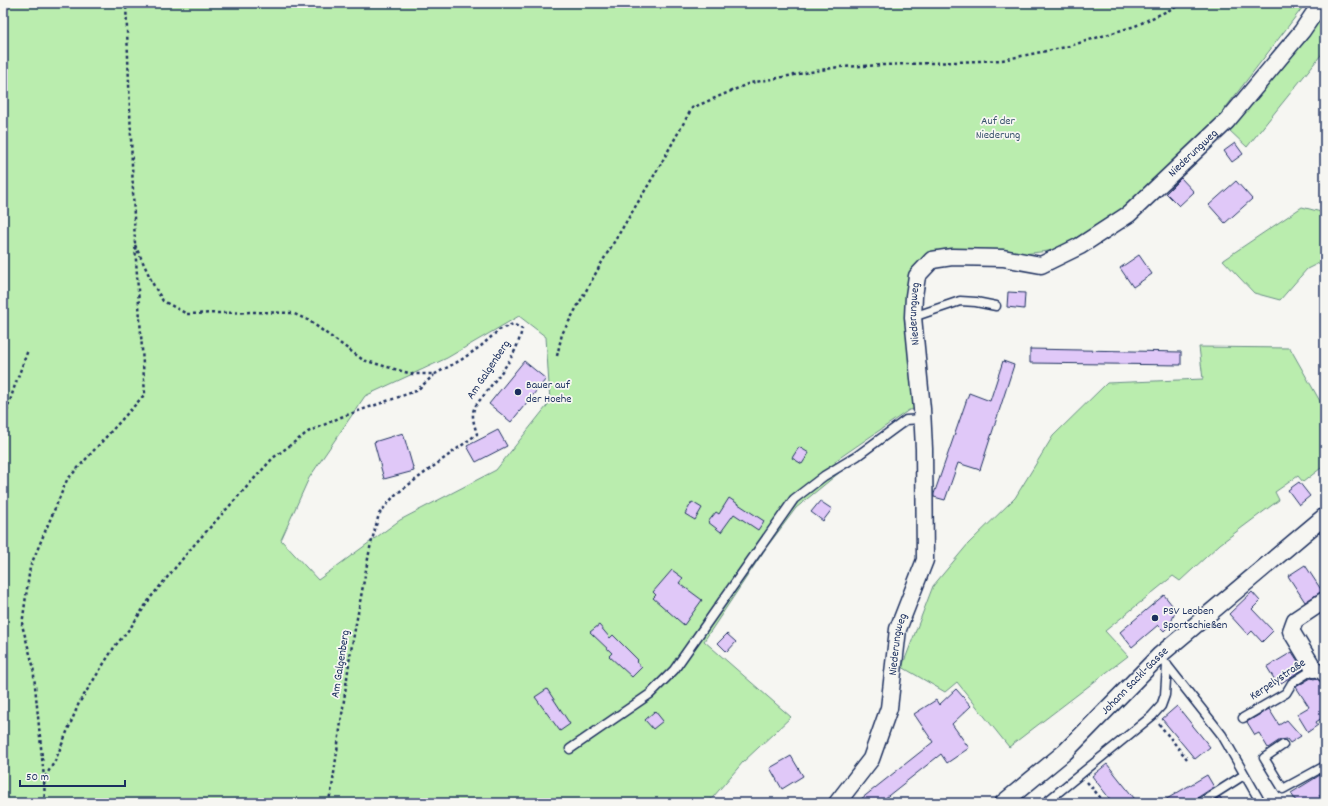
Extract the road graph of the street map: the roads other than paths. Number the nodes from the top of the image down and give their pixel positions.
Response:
1 (1321, 3) edge
2 (996, 306) dead end
3 (913, 317) junction
4 (922, 419) junction
5 (1325, 516) edge
6 (1325, 600) edge
7 (1164, 660) junction
8 (1320, 674) edge
9 (1243, 718) dead end
10 (1283, 745) dead end
11 (570, 749) dead end
12 (1325, 766) edge
13 (1244, 775) junction
14 (837, 803) edge
15 (1003, 803) edge
16 (1045, 803) edge
17 (1200, 803) edge
18 (1261, 803) edge

1 - 3 street, Niederungweg
2 - 3 lane
3 - 4 street, Niederungweg
4 - 11 lane
4 - 14 street, Niederungweg
5 - 7 street, Johann Sackl-Gasse
6 - 8 street
7 - 13 lane
7 - 15 street, Johann Sackl-Gasse
7 - 16 lane
8 - 9 lane, Kerpelystraße
10 - 12 lane
13 - 17 lane
13 - 18 lane

